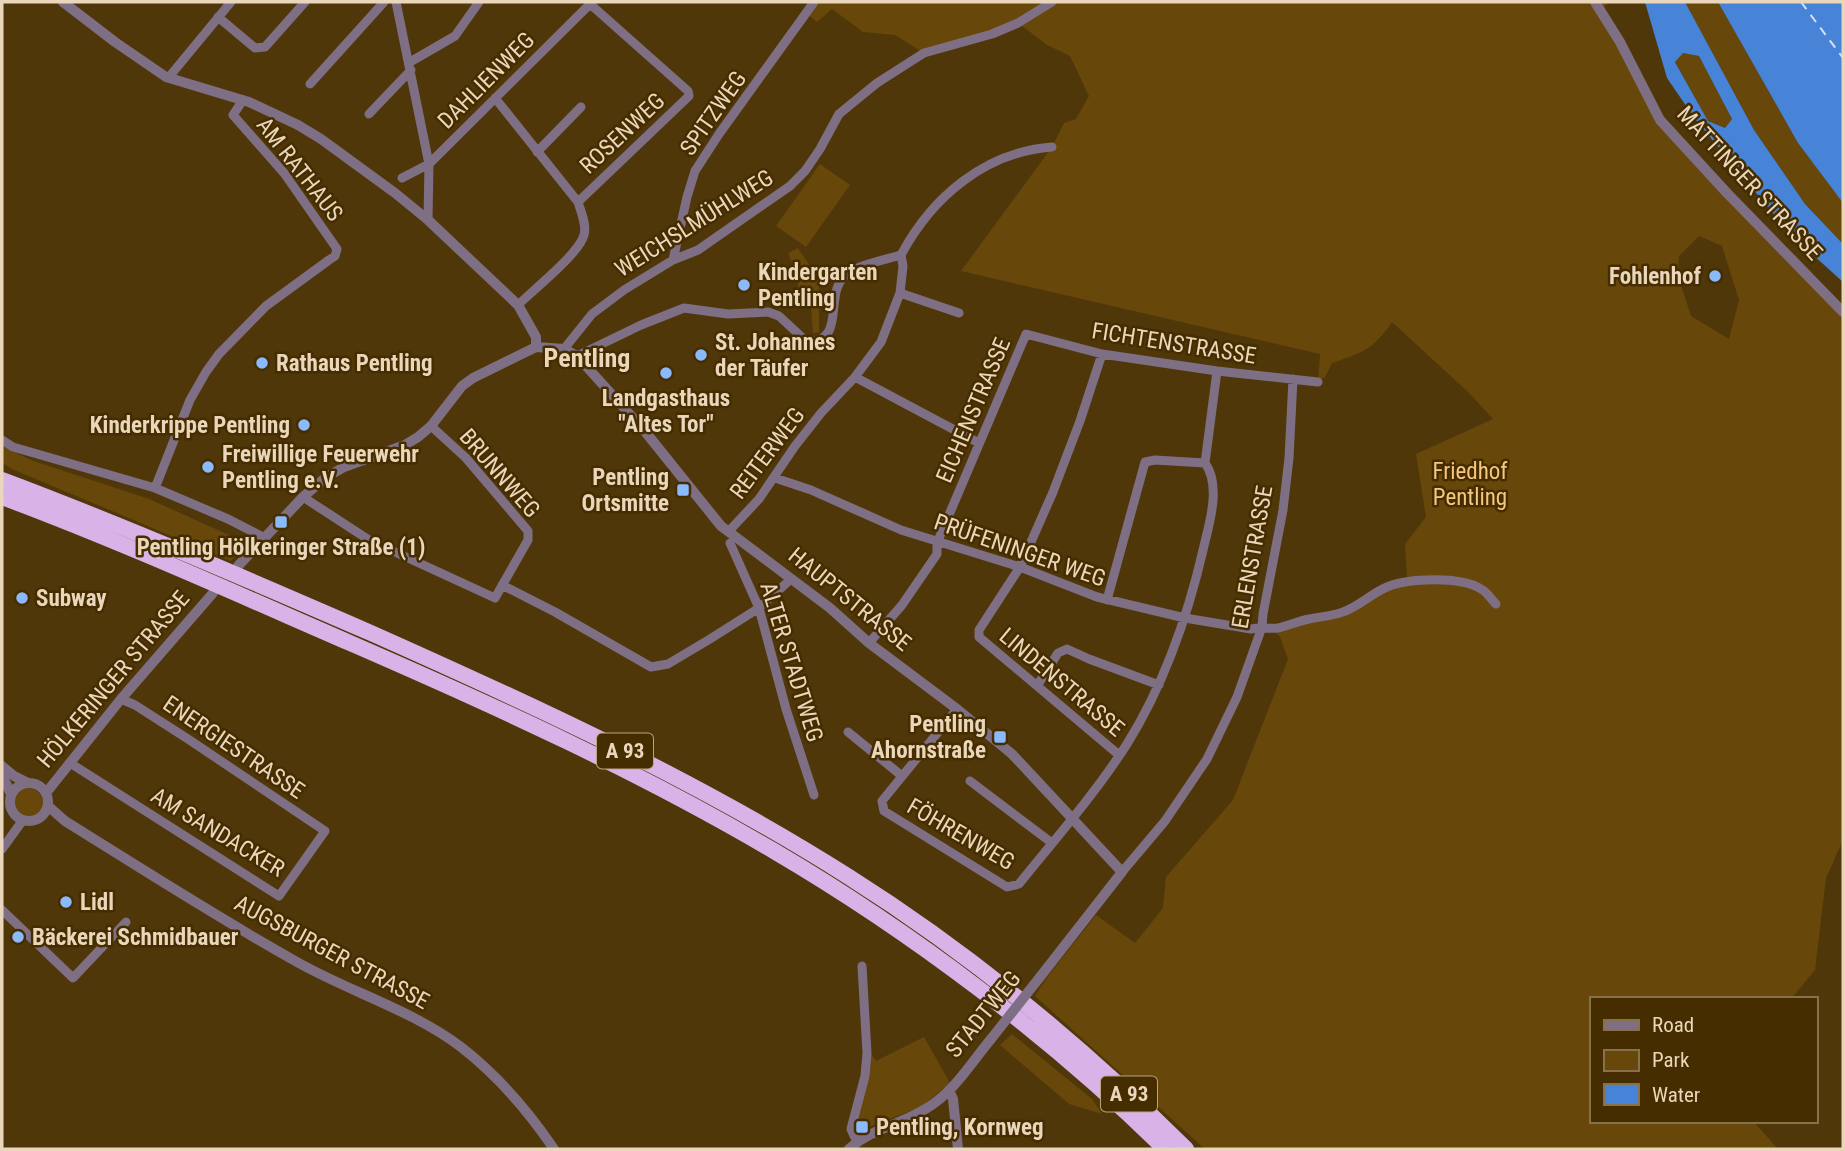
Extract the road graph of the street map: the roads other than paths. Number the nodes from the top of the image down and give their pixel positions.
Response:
1 (63, 2) edge
2 (231, 2) edge
3 (305, 2) edge
4 (384, 2) edge
5 (396, 2) edge
6 (479, 2) edge
7 (814, 2) edge
8 (1052, 2) edge
9 (1594, 2) edge
10 (591, 3) edge
11 (218, 17) junction
12 (410, 66) junction
13 (169, 77) junction
14 (310, 84) dead end
15 (495, 98) junction
16 (243, 100) junction
17 (581, 107) dead end
18 (369, 114) dead end
19 (1052, 147) dead end
20 (537, 152) junction
21 (429, 164) junction
22 (402, 178) dead end
23 (578, 202) junction
24 (428, 220) junction
25 (901, 255) junction
26 (673, 260) junction
27 (900, 293) junction
28 (517, 305) junction
29 (1843, 312) edge
30 (959, 313) dead end
31 (1026, 334) joint
32 (537, 347) junction
33 (564, 349) junction
34 (1102, 354) junction
35 (577, 356) junction
36 (1217, 371) junction
37 (855, 377) junction
38 (1293, 379) junction
39 (1318, 382) dead end
40 (431, 426) junction
41 (2, 440) edge
42 (978, 443) junction
43 (1205, 463) junction
44 (2, 470) edge
45 (775, 478) junction
46 (2, 480) edge
47 (155, 488) junction
48 (34, 492) junction
49 (2, 497) edge
50 (303, 497) junction
51 (730, 537) junction
52 (265, 538) junction
53 (937, 543) junction
54 (238, 566) dead end
55 (1020, 567) junction
56 (792, 579) junction
57 (502, 586) junction
58 (213, 593) dead end
59 (1107, 600) junction
60 (1496, 604) dead end
61 (759, 608) junction
62 (1185, 618) junction
63 (1262, 626) junction
64 (869, 643) junction
65 (1159, 685) junction
66 (1037, 686) junction
67 (121, 699) junction
68 (957, 709) junction
69 (848, 732) dead end
70 (1119, 755) junction
71 (70, 763) junction
72 (2, 766) edge
73 (2, 775) edge
74 (902, 776) junction
75 (970, 781) dead end
76 (28, 783) junction
77 (46, 793) junction
78 (11, 794) junction
79 (814, 795) dead end
80 (48, 806) junction
81 (41, 817) junction
82 (1073, 819) junction
83 (23, 820) junction
84 (65, 821) junction
85 (325, 831) joint
86 (1052, 843) junction
87 (2, 849) edge
88 (1122, 872) junction
89 (2, 910) edge
90 (126, 922) dead end
91 (862, 966) dead end
92 (949, 1090) junction
93 (1143, 1128) junction
94 (853, 1146) edge
95 (554, 1149) edge
96 (958, 1149) edge
97 (1159, 1149) edge
98 (1165, 1149) edge
99 (1186, 1149) edge

1 - 13 street
2 - 11 street
3 - 11 street
4 - 14 street
5 - 12 street
6 - 12 street
7 - 26 street, SPITZWEG
8 - 26 street, WEICHSLMÜHLWEG
9 - 29 street, MATTINGER STRASSE
10 - 15 street, DAHLIENWEG
10 - 23 street, ROSENWEG
11 - 13 street
12 - 18 street
12 - 21 street
13 - 16 street
15 - 20 street
15 - 21 street, DAHLIENWEG
16 - 24 street
16 - 47 street, AM RATHAUS
17 - 20 street
19 - 25 street
20 - 23 street
21 - 22 street, DAHLIENWEG
21 - 24 street
23 - 28 street, ROSENWEG
24 - 28 street
25 - 27 street, REITERWEG
25 - 35 street
26 - 33 street, WEICHSLMÜHLWEG
27 - 30 street
27 - 37 street, REITERWEG
28 - 32 street
31 - 34 street, FICHTENSTRASSE
31 - 42 street, EICHENSTRASSE
32 - 33 street
32 - 40 street
33 - 35 street, HAUPTSTRASSE
34 - 36 street, FICHTENSTRASSE
34 - 55 street
35 - 51 street, HAUPTSTRASSE
36 - 38 street, FICHTENSTRASSE
36 - 43 street
37 - 42 street
37 - 45 street, REITERWEG
38 - 39 street, FICHTENSTRASSE
38 - 63 street, ERLENSTRASSE
40 - 50 street
40 - 57 street, BRUNNWEG
41 - 47 street
42 - 53 street, EICHENSTRASSE
43 - 59 street
43 - 62 street, FÖHRENWEG
44 - 48 highway
45 - 51 street, REITERWEG
45 - 53 street, PRÜFENINGER WEG
46 - 48 highway, A 93
47 - 52 street
48 - 99 highway, A 93
49 - 93 highway, A 93
50 - 52 street
50 - 57 street
51 - 56 street, HAUPTSTRASSE
51 - 61 street, ALTER STADTWEG
52 - 54 street
53 - 55 street, PRÜFENINGER WEG
53 - 64 street, EICHENSTRASSE
55 - 59 street, PRÜFENINGER WEG
55 - 66 street, LINDENSTRASSE
56 - 61 street
56 - 64 street, HAUPTSTRASSE
57 - 61 street
58 - 67 street, HÖLKERINGER STRASSE
59 - 62 street, PRÜFENINGER WEG
60 - 63 street, PRÜFENINGER WEG
61 - 79 street, ALTER STADTWEG
62 - 63 street, PRÜFENINGER WEG
62 - 65 street, FÖHRENWEG
63 - 88 street, ERLENSTRASSE
64 - 68 street, HAUPTSTRASSE
65 - 66 street
65 - 70 street, FÖHRENWEG
66 - 70 street, LINDENSTRASSE
67 - 71 street, HÖLKERINGER STRASSE
67 - 85 street, ENERGIESTRASSE
68 - 74 street, FÖHRENWEG
68 - 82 street, HAUPTSTRASSE
69 - 74 street, FÖHRENWEG
70 - 82 street, FÖHRENWEG
71 - 77 street, HÖLKERINGER STRASSE
71 - 85 street, AM SANDACKER
72 - 76 street
73 - 78 street
74 - 86 street, FÖHRENWEG
75 - 86 street
76 - 77 street
76 - 78 street
77 - 80 street
78 - 83 street
80 - 81 street
80 - 84 street, AUGSBURGER STRASSE
81 - 83 street
81 - 84 street, AUGSBURGER STRASSE
82 - 86 street, FÖHRENWEG
82 - 88 street, HAUPTSTRASSE
83 - 87 street
84 - 95 street, AUGSBURGER STRASSE
88 - 92 street, STADTWEG, bridge
89 - 90 street
91 - 94 street
92 - 94 street, STADTWEG
92 - 96 street
93 - 97 highway
93 - 98 highway, A 93

